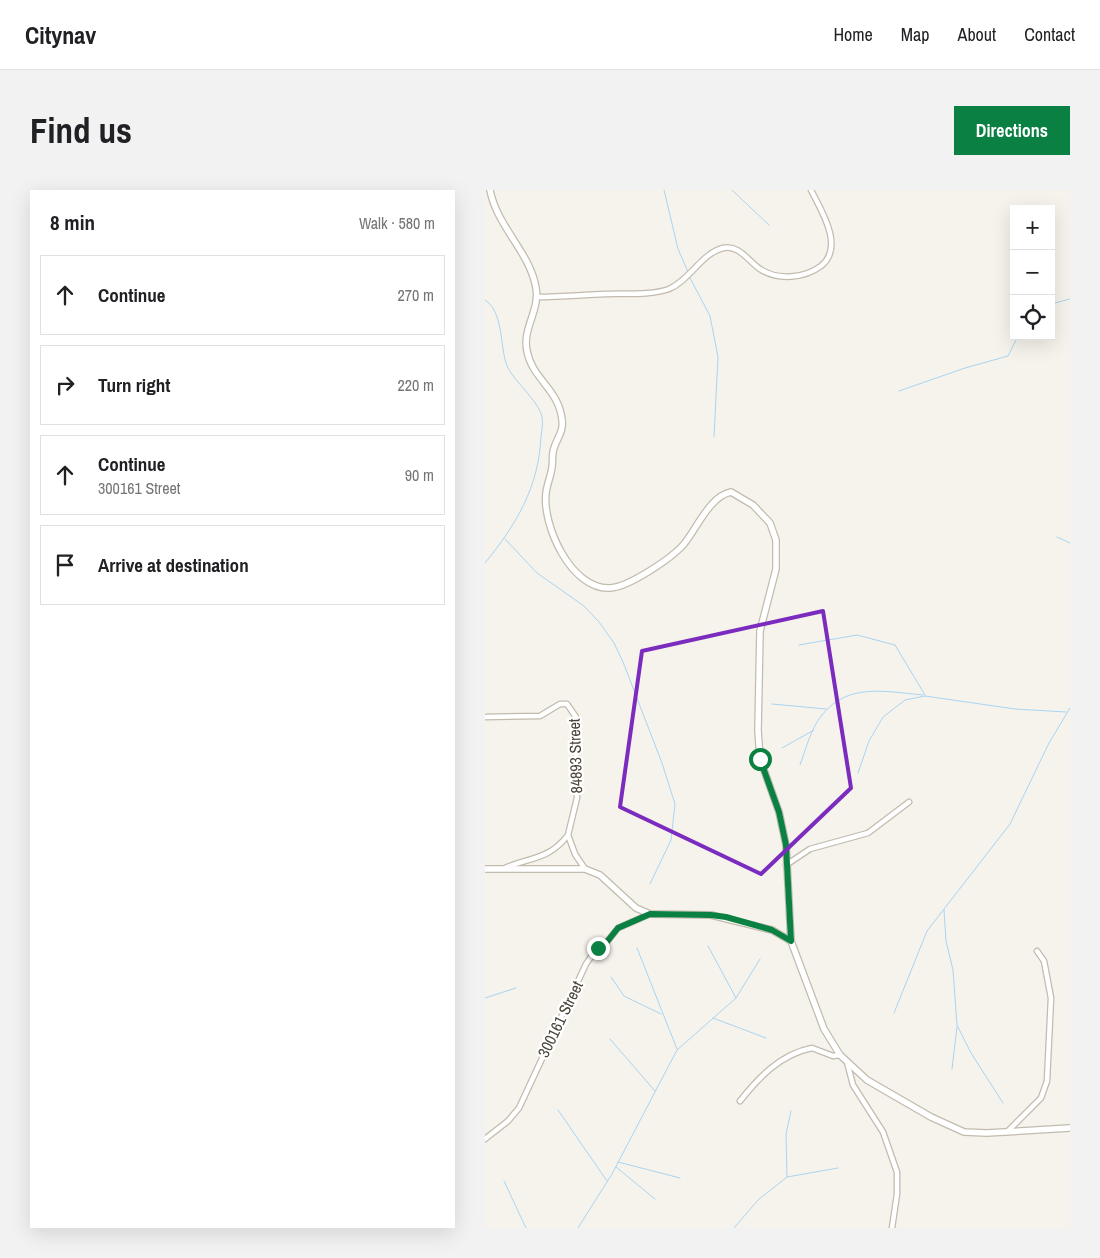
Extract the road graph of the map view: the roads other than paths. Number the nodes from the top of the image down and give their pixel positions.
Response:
1 (490, 190) edge
2 (811, 190) edge
3 (537, 297) junction
4 (485, 717) edge
5 (909, 802) dead end
6 (568, 835) junction
7 (786, 866) junction
8 (485, 869) edge
9 (585, 869) junction
10 (501, 870) junction
11 (650, 914) junction
12 (791, 941) junction
13 (1037, 951) dead end
14 (840, 1056) junction
15 (847, 1062) junction
16 (740, 1101) dead end
17 (1070, 1128) edge
18 (1007, 1132) junction
19 (485, 1139) edge
20 (892, 1228) edge

1 - 3 street
2 - 3 street
3 - 7 street
4 - 6 street, 84893 Street
5 - 7 street
6 - 9 street
6 - 10 street
7 - 12 street
8 - 10 street
9 - 10 street
9 - 11 street
11 - 12 street
11 - 19 street, 300161 Street
12 - 14 street
13 - 18 street
14 - 15 street
14 - 16 street
15 - 18 street
15 - 20 street
17 - 18 street

